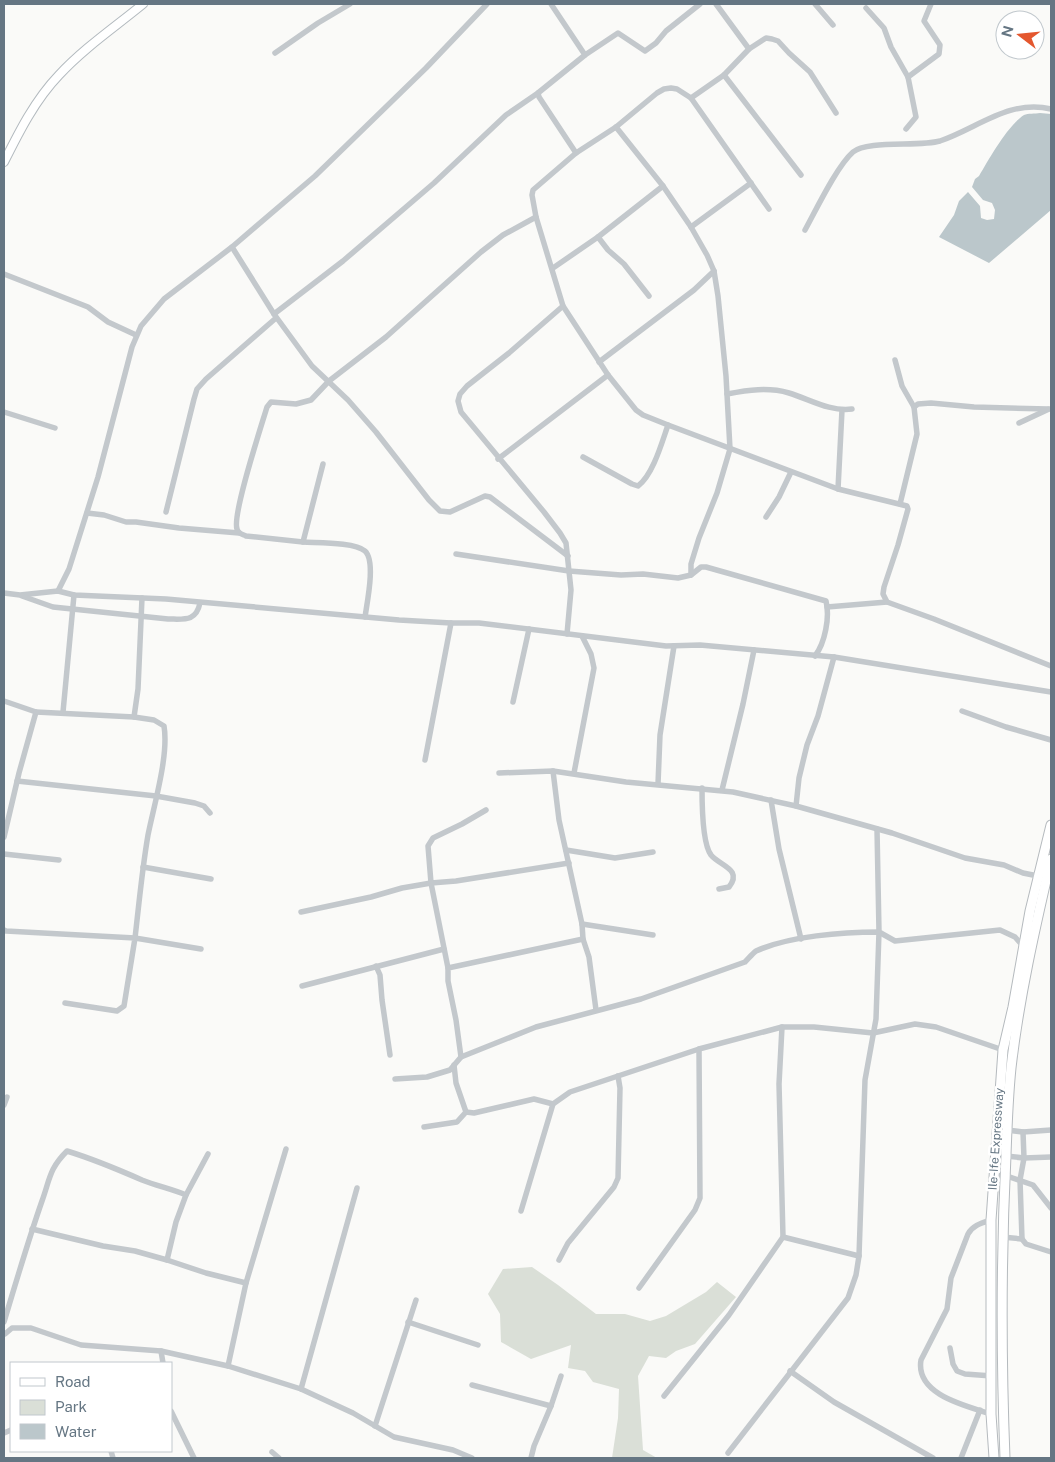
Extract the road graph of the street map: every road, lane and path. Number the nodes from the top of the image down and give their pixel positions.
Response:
1 (144, 4) edge
2 (350, 4) edge
3 (487, 4) edge
4 (551, 4) edge
5 (700, 4) edge
6 (716, 4) edge
7 (815, 4) edge
8 (932, 4) edge
9 (866, 8) dead end
10 (833, 25) dead end
11 (749, 48) junction
12 (275, 53) dead end
13 (585, 55) junction
14 (724, 74) junction
15 (908, 77) junction
16 (538, 92) junction
17 (692, 98) junction
18 (1051, 109) edge
19 (836, 113) dead end
20 (616, 127) junction
21 (906, 129) dead end
22 (576, 153) junction
23 (4, 162) edge
24 (801, 175) dead end
25 (751, 183) junction
26 (663, 186) junction
27 (769, 209) dead end
28 (536, 217) junction
29 (691, 227) junction
30 (805, 230) dead end
31 (598, 237) junction
32 (232, 247) junction
33 (553, 268) junction
34 (714, 271) junction
35 (4, 274) edge
36 (649, 296) dead end
37 (563, 306) junction
38 (275, 316) junction
39 (136, 335) junction
40 (895, 360) dead end
41 (599, 362) junction
42 (608, 375) junction
43 (329, 381) junction
44 (727, 394) junction
45 (914, 407) junction
46 (852, 409) dead end
47 (1050, 409) edge
48 (842, 410) junction
49 (4, 412) edge
50 (1019, 423) dead end
51 (668, 424) junction
52 (55, 428) dead end
53 (730, 449) junction
54 (583, 457) dead end
55 (498, 459) junction
56 (323, 464) dead end
57 (791, 472) junction
58 (838, 489) junction
59 (900, 504) junction
60 (166, 512) dead end
61 (86, 513) junction
62 (766, 517) dead end
63 (239, 533) junction
64 (303, 542) junction
65 (456, 554) dead end
66 (568, 556) junction
67 (569, 571) junction
68 (691, 575) junction
69 (58, 591) junction
70 (4, 593) edge
71 (20, 595) junction
72 (74, 595) junction
73 (142, 598) junction
74 (887, 602) junction
75 (200, 603) junction
76 (827, 607) junction
77 (72, 610) junction
78 (142, 616) junction
79 (366, 617) junction
80 (451, 624) junction
81 (529, 628) junction
82 (567, 634) junction
83 (582, 636) junction
84 (674, 646) junction
85 (754, 650) junction
86 (815, 656) junction
87 (834, 657) junction
88 (1051, 666) edge
89 (1051, 692) edge
90 (4, 702) edge
91 (513, 702) dead end
92 (962, 711) dead end
93 (36, 712) junction
94 (63, 712) junction
95 (134, 717) junction
96 (1051, 740) edge
97 (425, 760) dead end
98 (553, 771) junction
99 (499, 773) dead end
100 (574, 773) junction
101 (17, 780) junction
102 (658, 784) junction
103 (702, 788) junction
104 (722, 790) junction
105 (156, 796) junction
106 (771, 800) junction
107 (796, 806) junction
108 (486, 810) dead end
109 (210, 813) dead end
110 (1051, 825) edge
111 (877, 829) junction
112 (4, 834) edge
113 (566, 850) junction
114 (653, 852) dead end
115 (4, 854) edge
116 (1051, 859) edge
117 (59, 860) dead end
118 (569, 863) junction
119 (143, 867) junction
120 (1038, 876) junction
121 (211, 879) dead end
122 (431, 883) junction
123 (719, 889) dead end
124 (301, 912) dead end
125 (582, 924) junction
126 (1032, 924) junction
127 (4, 930) edge
128 (879, 932) junction
129 (653, 935) dead end
130 (135, 938) junction
131 (583, 939) junction
132 (801, 939) junction
133 (1024, 946) junction
134 (201, 949) dead end
135 (444, 949) junction
136 (376, 966) junction
137 (448, 968) junction
138 (302, 986) dead end
139 (65, 1003) dead end
140 (596, 1010) junction
141 (782, 1027) junction
142 (873, 1033) junction
143 (699, 1049) junction
144 (1003, 1050) junction
145 (390, 1055) dead end
146 (461, 1057) junction
147 (454, 1065) junction
148 (618, 1076) junction
149 (395, 1078) dead end
150 (7, 1097) dead end
151 (552, 1104) junction
152 (4, 1105) edge
153 (466, 1112) junction
154 (424, 1128) dead end
155 (1006, 1130) junction
156 (1051, 1130) edge
157 (1023, 1132) junction
158 (286, 1149) dead end
159 (208, 1154) dead end
160 (1006, 1156) junction
161 (1051, 1157) edge
162 (1024, 1158) junction
163 (1004, 1175) junction
164 (1020, 1180) junction
165 (357, 1188) dead end
166 (186, 1195) junction
167 (1051, 1208) edge
168 (521, 1211) dead end
169 (991, 1220) junction
170 (32, 1229) junction
171 (783, 1237) junction
172 (1002, 1237) junction
173 (1022, 1239) junction
174 (1051, 1252) edge
175 (859, 1256) junction
176 (167, 1260) junction
177 (560, 1260) dead end
178 (246, 1283) junction
179 (639, 1288) dead end
180 (416, 1300) dead end
181 (4, 1322) edge
182 (408, 1322) junction
183 (4, 1332) edge
184 (478, 1345) dead end
185 (950, 1348) dead end
186 (161, 1351) junction
187 (162, 1362) edge
188 (228, 1366) junction
189 (790, 1371) junction
190 (561, 1376) dead end
191 (992, 1376) junction
192 (472, 1385) dead end
193 (301, 1389) junction
194 (664, 1396) dead end
195 (551, 1406) junction
196 (980, 1410) junction
197 (172, 1413) edge
198 (991, 1414) junction
199 (375, 1426) junction
200 (272, 1452) dead end
201 (728, 1453) dead end
202 (465, 1457) edge
203 (194, 1458) edge
204 (279, 1458) edge
205 (472, 1458) edge
206 (530, 1458) edge
207 (934, 1458) edge
208 (961, 1458) edge
209 (994, 1458) edge
210 (1005, 1458) edge

1 - 23 main road
2 - 12 street
3 - 32 street
4 - 13 street
5 - 13 street
6 - 11 street
7 - 10 street
8 - 15 street
9 - 15 street
11 - 14 street
11 - 19 street
13 - 16 street
14 - 17 street
14 - 24 street
15 - 21 street
16 - 22 street
16 - 38 street
17 - 20 street
17 - 25 street
18 - 30 street
20 - 22 street
20 - 26 street
22 - 28 street
25 - 27 street
25 - 29 street
26 - 29 street
26 - 31 street
28 - 33 street
28 - 43 street
29 - 34 street
31 - 33 street
31 - 36 street
32 - 38 street
32 - 39 street
33 - 37 street
34 - 41 street
34 - 44 street
35 - 39 street
37 - 41 street
37 - 55 street
38 - 43 street
38 - 60 street
39 - 61 street
40 - 45 street
41 - 42 street
42 - 51 street
42 - 55 street
43 - 63 street
43 - 66 street
44 - 48 street
44 - 53 street
45 - 47 street
45 - 59 street
46 - 48 street
47 - 50 street
48 - 58 street
49 - 52 street
51 - 53 street
51 - 54 street
53 - 57 street
53 - 68 street
55 - 66 street
56 - 64 street
57 - 58 street
57 - 62 street
58 - 59 street
59 - 74 street
61 - 63 street
61 - 69 street
63 - 64 street
64 - 79 street
65 - 67 street
66 - 67 street
67 - 68 street
67 - 82 street
68 - 76 street
69 - 71 street
69 - 72 street
70 - 71 street
71 - 77 street
72 - 73 street
72 - 77 street
73 - 75 street
73 - 78 street
74 - 76 street
74 - 88 street
75 - 78 street
75 - 79 street
76 - 86 street
77 - 78 street
77 - 94 street
78 - 95 street
79 - 80 street
80 - 81 street
80 - 97 street
81 - 82 street
81 - 91 street
82 - 83 street
83 - 84 street
83 - 100 street
84 - 85 street
84 - 102 street
85 - 86 street
85 - 104 street
86 - 87 street
87 - 89 street
87 - 107 street
90 - 93 street
92 - 96 street
93 - 94 street
93 - 101 street
94 - 95 street
95 - 105 street
98 - 99 street
98 - 100 street
98 - 113 street
100 - 102 street
101 - 105 street
101 - 112 street
102 - 103 street
103 - 104 street
103 - 123 street
104 - 106 street
105 - 109 street
105 - 119 street
106 - 107 street
106 - 132 street
107 - 111 street
108 - 122 street
110 - 120 main road, Ile-Ife Expressway
111 - 120 street
111 - 128 street
113 - 114 street
113 - 118 street
115 - 117 street
116 - 126 main road, Ile-Ife Expressway
118 - 122 street
118 - 125 street
119 - 121 street
119 - 130 street
120 - 126 main road, Ile-Ife Expressway
122 - 124 street
122 - 135 street
125 - 129 street
125 - 131 street
126 - 133 main road, Ile-Ife Expressway
126 - 155 main road, Ile-Ife Expressway
127 - 130 street
128 - 132 street
128 - 133 street
128 - 142 street
130 - 134 street
130 - 139 street
131 - 137 street
131 - 140 street
132 - 140 street
133 - 144 main road, Ile-Ife Expressway
135 - 136 street
135 - 137 street
136 - 138 street
136 - 145 street
137 - 146 street
140 - 146 street
141 - 142 street
141 - 143 street
141 - 171 street
142 - 144 street
142 - 175 street
143 - 148 street
143 - 179 street
144 - 169 main road, Ile-Ife Expressway
146 - 147 street
147 - 149 street
147 - 153 street
148 - 151 street
148 - 177 street
150 - 152 street
151 - 153 street
151 - 168 street
153 - 154 street
155 - 157 street
155 - 160 main road, Ile-Ife Expressway
156 - 157 street
157 - 162 street
158 - 178 street
159 - 166 street
160 - 162 street
160 - 163 main road, Ile-Ife Expressway
161 - 162 street
162 - 164 street
163 - 164 street
163 - 172 main road, Ile-Ife Expressway
164 - 167 street
164 - 173 street
165 - 193 street
166 - 170 street
166 - 176 street
169 - 191 main road, Ile-Ife Expressway
169 - 196 street
170 - 176 street
170 - 181 street
171 - 175 street
171 - 194 street
172 - 173 street
172 - 210 main road, Ile-Ife Expressway
173 - 174 street
175 - 189 street
176 - 178 street
178 - 188 street
180 - 182 street
182 - 184 street
182 - 199 street
183 - 186 street
185 - 191 street
186 - 187 street
186 - 188 street
188 - 193 street
189 - 201 street
189 - 207 street
190 - 195 street
191 - 198 main road, Ile-Ife Expressway
192 - 195 street
193 - 199 street
195 - 206 street
196 - 198 street
196 - 208 street
197 - 203 street
198 - 209 main road, Ile-Ife Expressway
199 - 202 street
200 - 204 street
202 - 205 street

